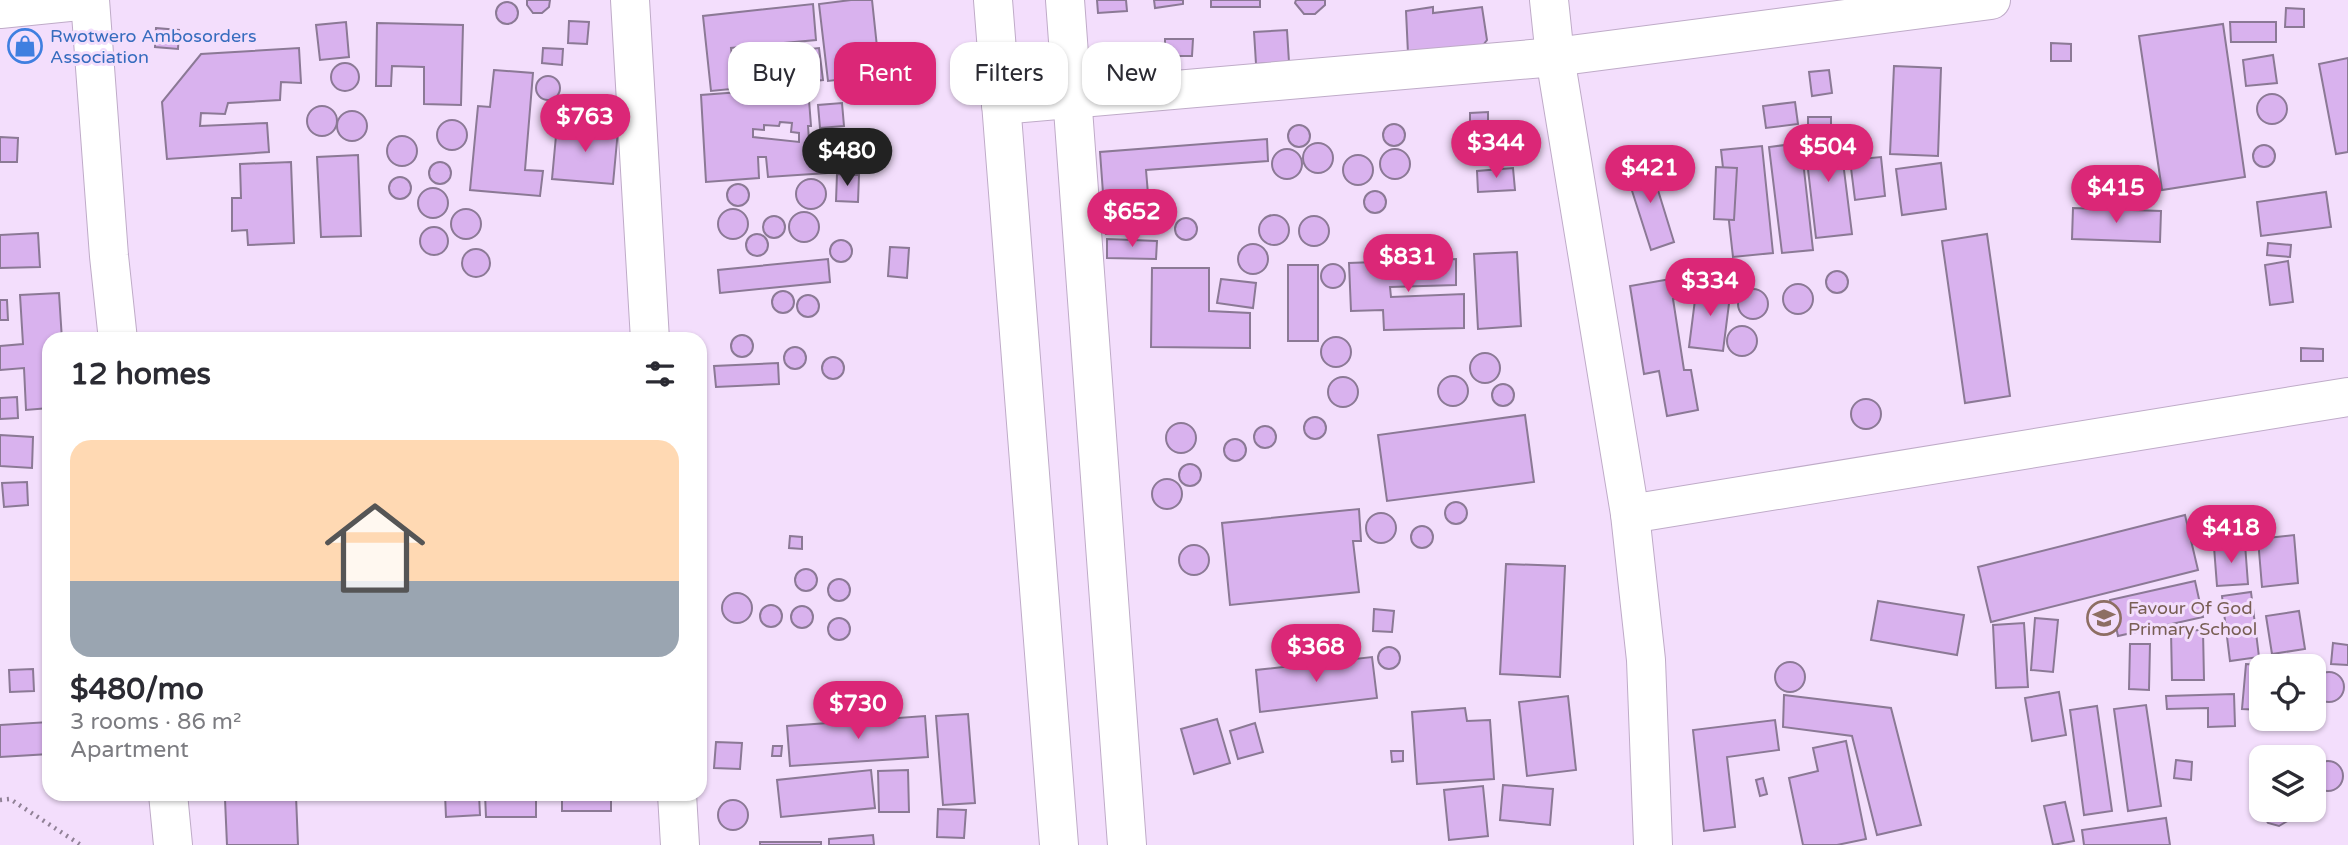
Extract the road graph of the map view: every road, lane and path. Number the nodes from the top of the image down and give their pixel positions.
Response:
1 (89, 0) edge
2 (630, 0) edge
3 (993, 0) edge
4 (1065, 0) edge
5 (1549, 0) edge
6 (1991, 0) edge
7 (0, 9) edge
8 (996, 42) edge
9 (1555, 58) junction
10 (1073, 97) junction
11 (1068, 98) edge
12 (1001, 105) edge
13 (117, 332) edge
14 (650, 332) edge
15 (2348, 397) edge
16 (1629, 514) junction
17 (0, 800) edge
18 (169, 801) edge
19 (677, 801) edge
20 (80, 845) edge
21 (173, 845) edge
22 (680, 845) edge
23 (1059, 845) edge
24 (1127, 845) edge
25 (1653, 845) edge

1 - 7 street
1 - 13 street
2 - 14 street
3 - 8 street
4 - 10 street
5 - 9 street
6 - 9 street
9 - 10 street
9 - 16 street
10 - 11 street
10 - 24 street
12 - 23 street
15 - 16 street
16 - 25 street
17 - 20 path
18 - 21 street
19 - 22 street

